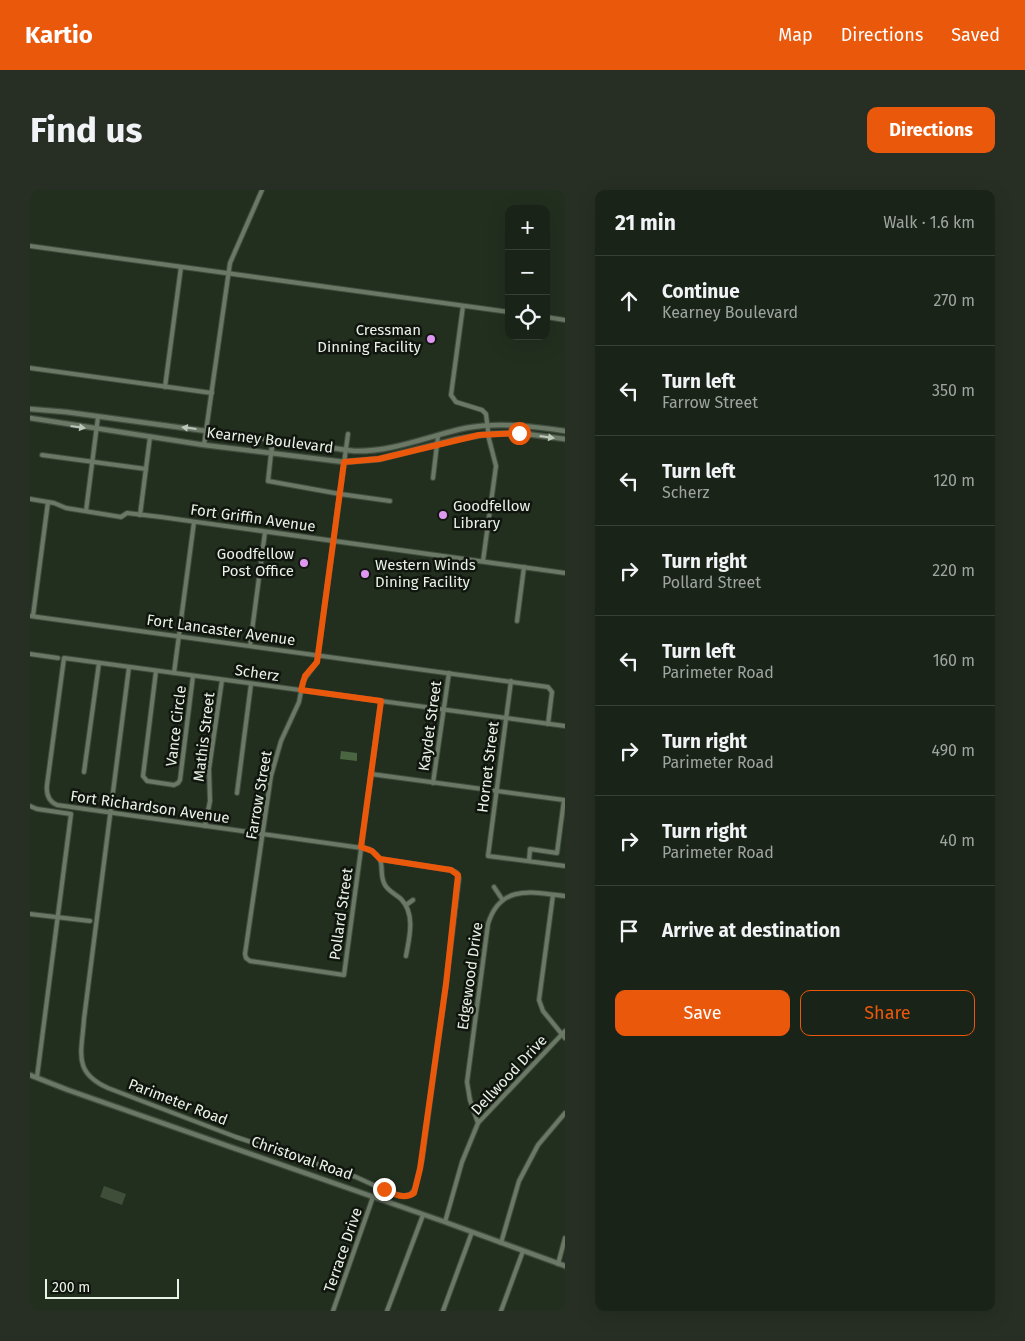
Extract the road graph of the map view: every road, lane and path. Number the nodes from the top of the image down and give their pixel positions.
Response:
1 (262, 190) edge
2 (30, 246) edge
3 (181, 267) junction
4 (228, 273) junction
5 (463, 306) junction
6 (505, 311) edge
7 (550, 318) edge
8 (565, 320) edge
9 (30, 368) edge
10 (164, 387) junction
11 (212, 394) junction
12 (30, 409) edge
13 (98, 417) junction
14 (30, 418) edge
15 (488, 425) junction
16 (96, 429) junction
17 (206, 431) junction
18 (565, 431) edge
19 (348, 434) dead end
20 (488, 434) junction
21 (438, 436) junction
22 (150, 437) junction
23 (273, 440) junction
24 (565, 440) edge
25 (437, 444) junction
26 (204, 445) junction
27 (346, 450) junction
28 (271, 454) junction
29 (42, 455) dead end
30 (92, 462) junction
31 (344, 462) junction
32 (146, 469) junction
33 (432, 478) dead end
34 (340, 494) junction
35 (30, 499) edge
36 (390, 501) dead end
37 (48, 502) junction
38 (86, 512) junction
39 (140, 515) junction
40 (194, 522) junction
41 (265, 532) junction
42 (334, 540) junction
43 (483, 561) junction
44 (524, 567) junction
45 (565, 573) edge
46 (32, 616) edge
47 (517, 620) dead end
48 (179, 636) junction
49 (250, 646) junction
50 (30, 654) edge
51 (318, 655) junction
52 (58, 658) dead end
53 (64, 658) joint
54 (99, 663) junction
55 (129, 667) junction
56 (156, 671) junction
57 (174, 673) junction
58 (449, 673) junction
59 (193, 676) junction
60 (222, 680) junction
61 (511, 681) junction
62 (251, 684) junction
63 (301, 690) junction
64 (381, 701) junction
65 (444, 710) junction
66 (506, 719) junction
67 (548, 724) junction
68 (565, 726) edge
69 (84, 772) dead end
70 (370, 774) junction
71 (434, 783) junction
72 (497, 791) junction
73 (237, 793) dead end
74 (30, 806) edge
75 (110, 813) junction
76 (206, 826) junction
77 (262, 834) junction
78 (361, 847) junction
79 (380, 859) junction
80 (529, 861) junction
81 (565, 866) edge
82 (494, 887) dead end
83 (553, 895) junction
84 (565, 896) edge
85 (502, 899) junction
86 (413, 900) dead end
87 (406, 906) junction
88 (30, 914) edge
89 (58, 917) junction
90 (90, 921) dead end
91 (406, 956) dead end
92 (248, 960) joint
93 (564, 1035) edge
94 (30, 1075) edge
95 (37, 1077) junction
96 (565, 1113) edge
97 (478, 1123) junction
98 (373, 1196) junction
99 (423, 1215) junction
100 (444, 1222) junction
101 (472, 1232) junction
102 (565, 1238) edge
103 (501, 1243) junction
104 (523, 1251) junction
105 (558, 1264) junction
106 (565, 1266) edge
107 (333, 1311) edge
108 (387, 1311) edge
109 (443, 1311) edge
110 (500, 1311) edge

1 - 4 street
2 - 3 street
3 - 4 street
3 - 10 street
4 - 5 street
4 - 11 street
5 - 6 street
5 - 15 street
7 - 8 street
9 - 10 street
10 - 11 street
11 - 17 street
12 - 13 street, Kearney Boulevard
13 - 16 street
17 -> 13 street, Kearney Boulevard
14 -> 16 street, Kearney Boulevard
15 - 18 street, Kearney Boulevard
15 - 20 street
15 - 21 street, Kearney Boulevard
16 - 22 street, Kearney Boulevard
16 - 30 street
17 - 23 street, Kearney Boulevard
17 - 26 street
19 - 27 street, Farrow Street
20 -> 24 street, Kearney Boulevard
20 - 25 street, Kearney Boulevard
20 - 43 street
21 - 25 street
21 - 27 street, Kearney Boulevard
22 - 26 street, Kearney Boulevard
22 - 32 street
23 - 27 street, Kearney Boulevard
23 - 28 street
25 - 31 street, Kearney Boulevard
25 - 33 street
26 - 28 street, Kearney Boulevard
27 - 31 street, Farrow Street
28 - 31 street, Kearney Boulevard
28 - 34 street
29 - 30 street
30 - 32 street
30 - 38 street
31 - 34 street, Farrow Street
32 - 39 street
34 - 36 street
34 - 42 street, Farrow Street
35 - 37 street, Fort Griffin Avenue
37 - 38 street, Fort Griffin Avenue
37 - 46 street
38 - 39 street, Fort Griffin Avenue
39 - 40 street, Fort Griffin Avenue
40 - 41 street, Fort Griffin Avenue
40 - 48 street
41 - 42 street, Fort Griffin Avenue
41 - 49 street
42 - 43 street, Fort Griffin Avenue
42 - 51 street, Farrow Street
43 - 44 street, Fort Griffin Avenue
44 - 45 street, Fort Griffin Avenue
44 - 47 street
46 - 48 street, Fort Lancaster Avenue
48 - 49 street, Fort Lancaster Avenue
48 - 57 street
49 - 51 street, Fort Lancaster Avenue
50 - 52 street
51 - 58 street, Fort Lancaster Avenue
51 - 63 street, Farrow Street
53 - 54 street, Scherz
53 - 75 street, Fort Richardson Avenue
54 - 55 street, Scherz
54 - 69 street
55 - 56 street, Scherz
55 - 75 street, Parimeter Road
56 - 57 street, Scherz
56 - 59 street, Vance Circle
57 - 59 street, Scherz
58 - 61 street, Fort Lancaster Avenue
58 - 65 street, Kaydet Street
59 - 60 street, Scherz
60 - 62 street, Scherz
60 - 76 street, Mathis Street
61 - 66 street, Hornet Street
61 - 67 street, Fort Lancaster Avenue
62 - 63 street, Scherz
62 - 73 street
63 - 64 street, Scherz
63 - 77 street, Farrow Street
64 - 65 street, Scherz
64 - 70 street, Pollard Street
65 - 66 street, Scherz
65 - 71 street, Kaydet Street
66 - 67 street, Scherz
66 - 72 street, Hornet Street
67 - 68 street, Scherz
70 - 71 street
70 - 78 street, Pollard Street
71 - 72 street
72 - 80 street, Hornet Street
72 - 80 street
74 - 89 street
75 - 76 street, Fort Richardson Avenue
75 - 79 street, Parimeter Road
76 - 77 street, Fort Richardson Avenue
77 - 78 street, Fort Richardson Avenue
77 - 92 street, Farrow Street
78 - 79 street
78 - 92 street, Pollard Street
79 - 87 street
80 - 81 street
82 - 85 street
83 - 84 street
83 - 85 street
83 - 93 street
85 - 97 street, Edgewood Drive
86 - 87 street
87 - 91 street
88 - 89 street
89 - 90 street
89 - 95 street
93 - 97 street, Dellwood Drive
94 - 95 street, Christoval Road
95 - 98 street, Christoval Road
96 - 103 street
97 - 100 street, Dellwood Drive
98 - 99 street, Christoval Road
98 - 107 street, Terrace Drive
99 - 100 street, Christoval Road
99 - 108 street
100 - 101 street, Christoval Road
101 - 103 street, Christoval Road
101 - 109 street
102 - 105 street
103 - 104 street, Christoval Road
104 - 105 street, Christoval Road
104 - 110 street
105 - 106 street, Christoval Road

